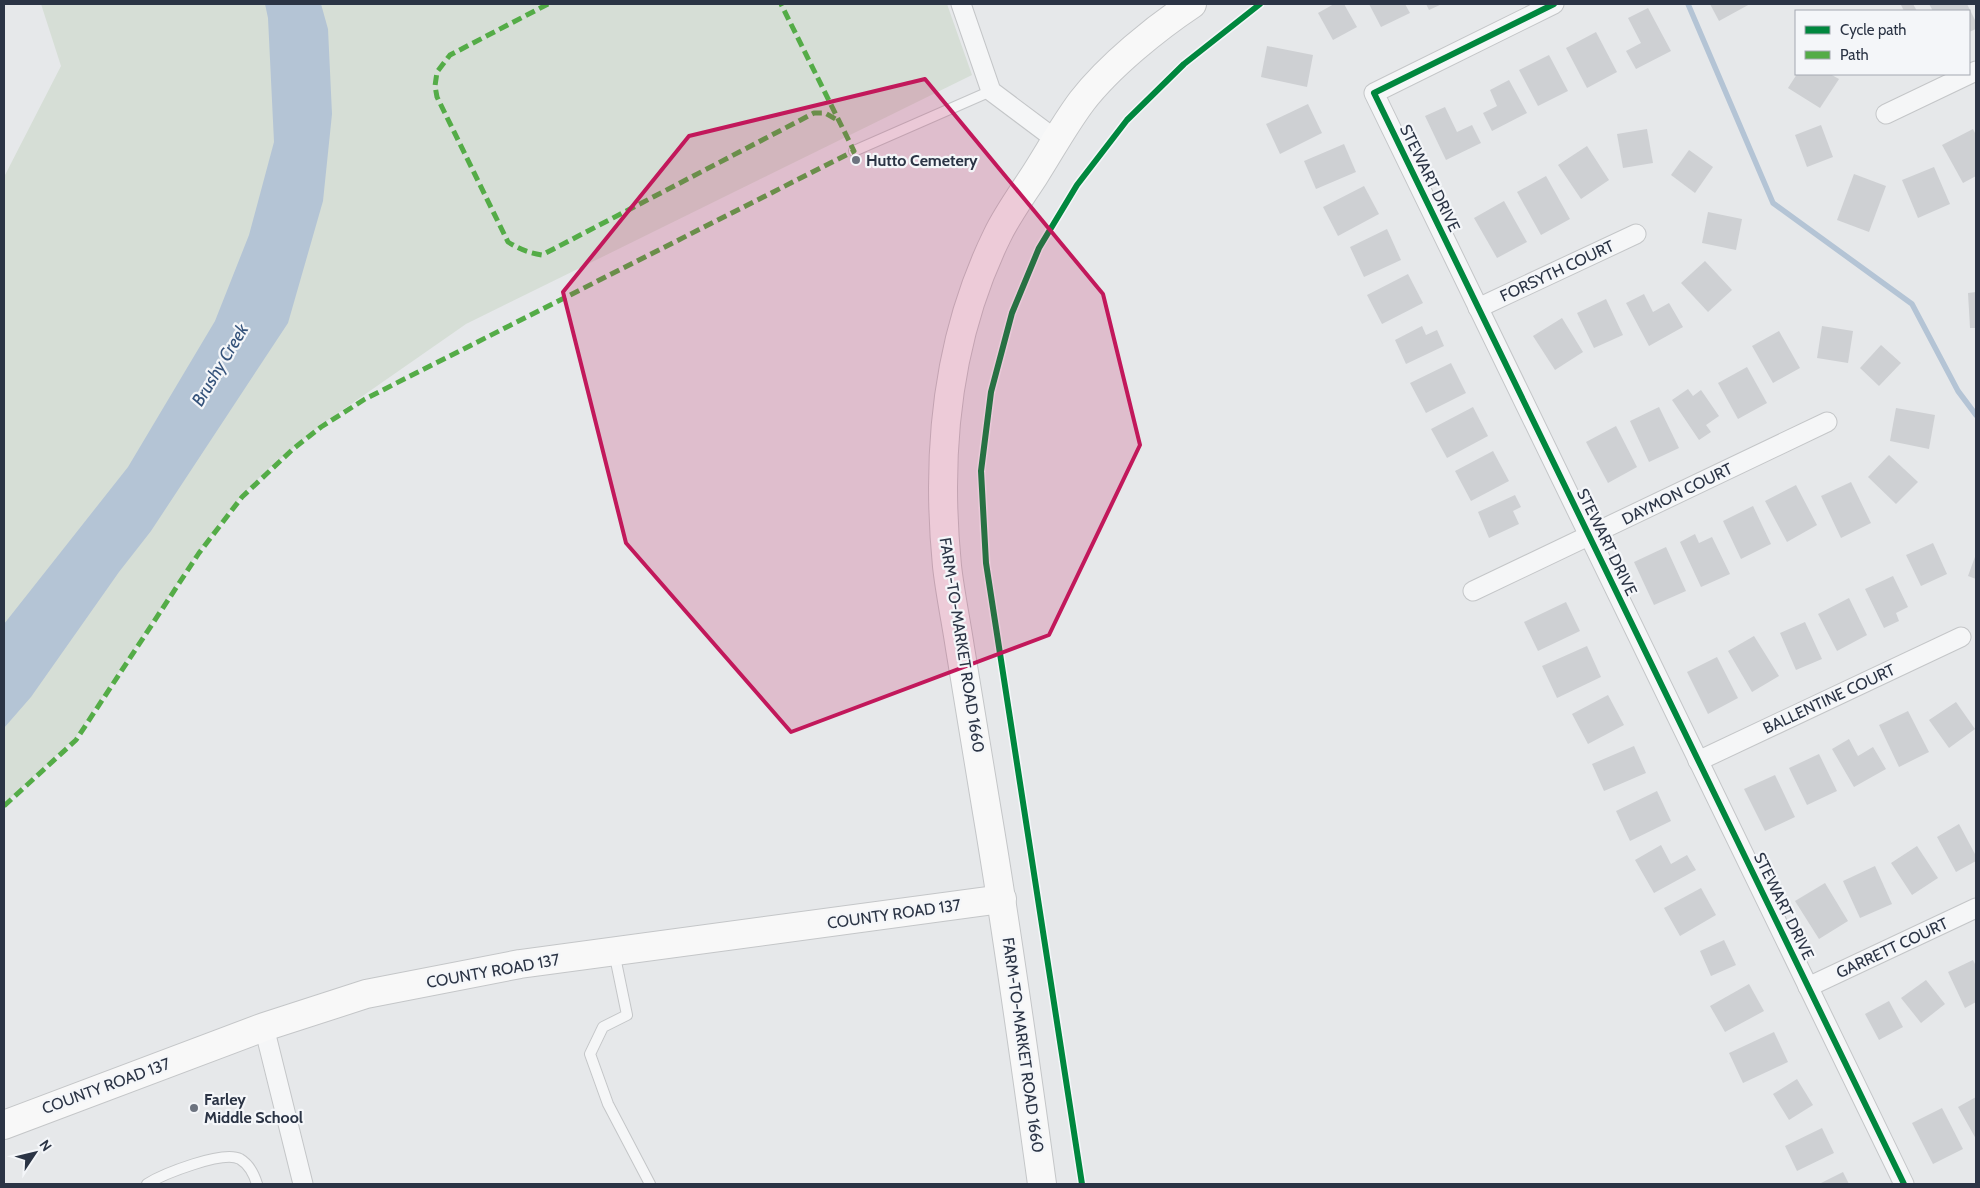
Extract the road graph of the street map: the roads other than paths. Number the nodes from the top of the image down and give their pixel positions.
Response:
1 (962, 4) edge
2 (1192, 4) edge
3 (1554, 4) edge
4 (1968, 75) edge
5 (990, 91) junction
6 (1886, 114) dead end
7 (1055, 139) junction
8 (854, 151) dead end
9 (1636, 234) dead end
10 (1478, 308) junction
11 (1827, 422) dead end
12 (1589, 536) junction
13 (1473, 591) dead end
14 (1961, 637) dead end
15 (1698, 761) junction
16 (1002, 900) junction
17 (1976, 908) edge
18 (614, 951) junction
19 (1808, 987) junction
20 (264, 1027) junction
21 (4, 1125) edge
22 (147, 1184) edge
23 (257, 1184) edge
24 (303, 1184) edge
25 (650, 1184) edge
26 (1042, 1184) edge
27 (1904, 1184) edge

1 - 5 street
2 - 7 main road, FARM-TO-MARKET ROAD 1660
3 - 10 street, STEWART DRIVE
4 - 6 street
5 - 7 street
5 - 8 lane
7 - 16 main road, FARM-TO-MARKET ROAD 1660
9 - 10 street, FORSYTH COURT
10 - 12 street, STEWART DRIVE
11 - 12 street, DAYMON COURT
12 - 13 street, DAYMON COURT
12 - 15 street, STEWART DRIVE
14 - 15 street, BALLENTINE COURT
15 - 19 street, STEWART DRIVE
16 - 18 main road, COUNTY ROAD 137
16 - 26 main road, FARM-TO-MARKET ROAD 1660
17 - 19 street, GARRETT COURT
18 - 20 main road, COUNTY ROAD 137
18 - 25 lane
19 - 27 street, STEWART DRIVE
20 - 21 main road, COUNTY ROAD 137
20 - 24 street
22 - 23 lane

